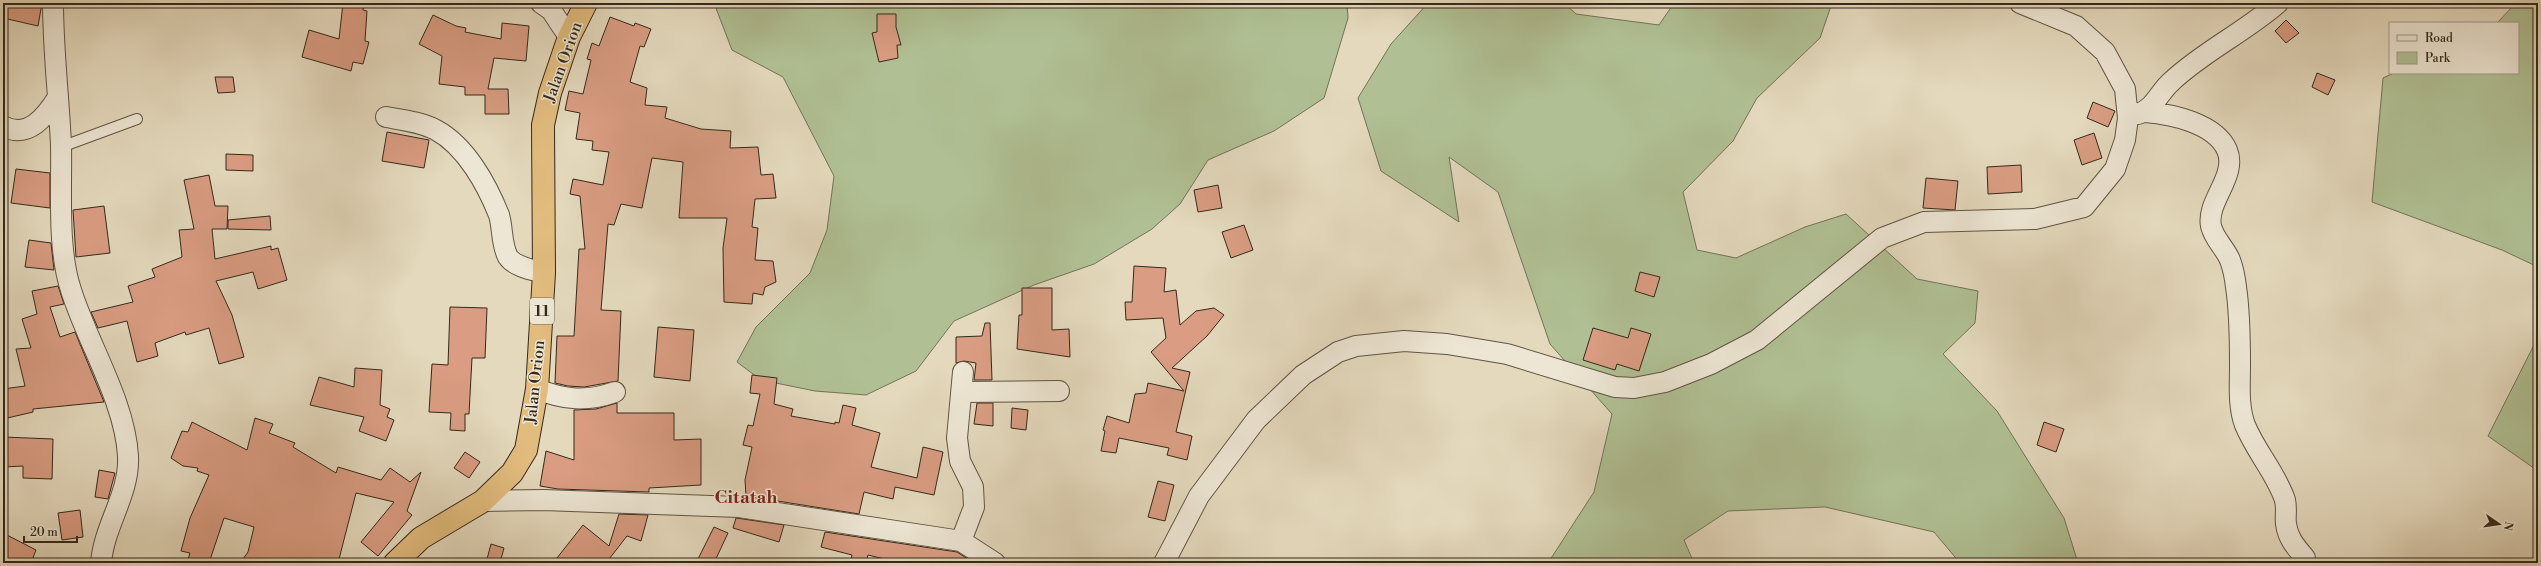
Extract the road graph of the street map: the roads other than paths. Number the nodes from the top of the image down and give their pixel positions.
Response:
1 (53, 3) edge
2 (541, 3) edge
3 (586, 3) edge
4 (2020, 3) edge
5 (2278, 3) edge
6 (569, 37) junction
7 (58, 97) junction
8 (2137, 115) junction
9 (386, 117) dead end
10 (137, 119) dead end
11 (3, 126) edge
12 (61, 146) junction
13 (544, 273) junction
14 (963, 372) dead end
15 (538, 388) junction
16 (1059, 391) dead end
17 (615, 392) dead end
18 (963, 392) junction
19 (482, 501) junction
20 (961, 541) junction
21 (2305, 558) dead end
22 (101, 563) edge
23 (395, 563) edge
24 (994, 563) edge
25 (1164, 563) edge

1 - 7 street
2 - 6 street
3 - 6 highway, Jalan Orion / 11
4 - 8 street
5 - 8 street
6 - 13 highway, Jalan Orion / 11
7 - 11 street
7 - 12 street
8 - 21 street
8 - 25 street
9 - 13 street
10 - 12 lane
12 - 22 street
13 - 15 highway, Jalan Orion / 11
14 - 18 street
15 - 17 street
15 - 19 highway, Jalan Orion / 11
16 - 18 street
18 - 20 street
19 - 20 street
19 - 23 highway, Jalan Orion / 11
20 - 24 street

